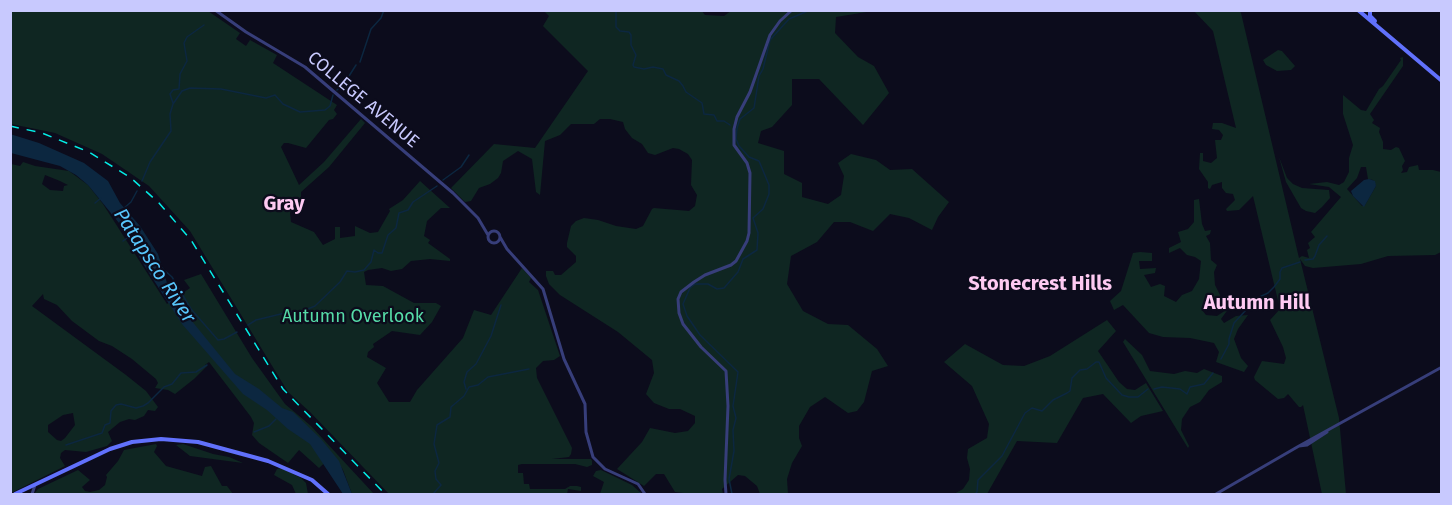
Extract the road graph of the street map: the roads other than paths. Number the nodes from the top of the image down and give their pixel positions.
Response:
1 (215, 10) edge
2 (792, 10) edge
3 (1358, 10) edge
4 (1366, 12) edge
5 (1396, 42) junction
6 (1442, 81) edge
7 (483, 225) junction
8 (493, 231) junction
9 (488, 235) junction
10 (500, 237) junction
11 (495, 243) junction
12 (507, 249) junction
13 (1442, 367) edge
14 (35, 485) junction
15 (15, 495) edge
16 (32, 495) edge
17 (328, 495) edge
18 (645, 495) edge
19 (726, 495) edge
20 (1216, 495) edge

1 - 7 street, COLLEGE AVENUE
2 - 19 street
3 - 4 main road
4 - 5 main road
4 - 5 main road
5 - 6 main road
7 - 8 street, COLLEGE AVENUE
7 - 9 street, COLLEGE AVENUE
8 - 9 street
8 - 10 street, COLLEGE AVENUE
9 - 11 street, COLLEGE AVENUE
10 - 11 street
10 - 12 street, COLLEGE AVENUE
11 - 12 street, COLLEGE AVENUE
12 - 18 street, COLLEGE AVENUE
13 - 20 street
14 - 15 main road
14 - 16 street
14 - 17 main road

